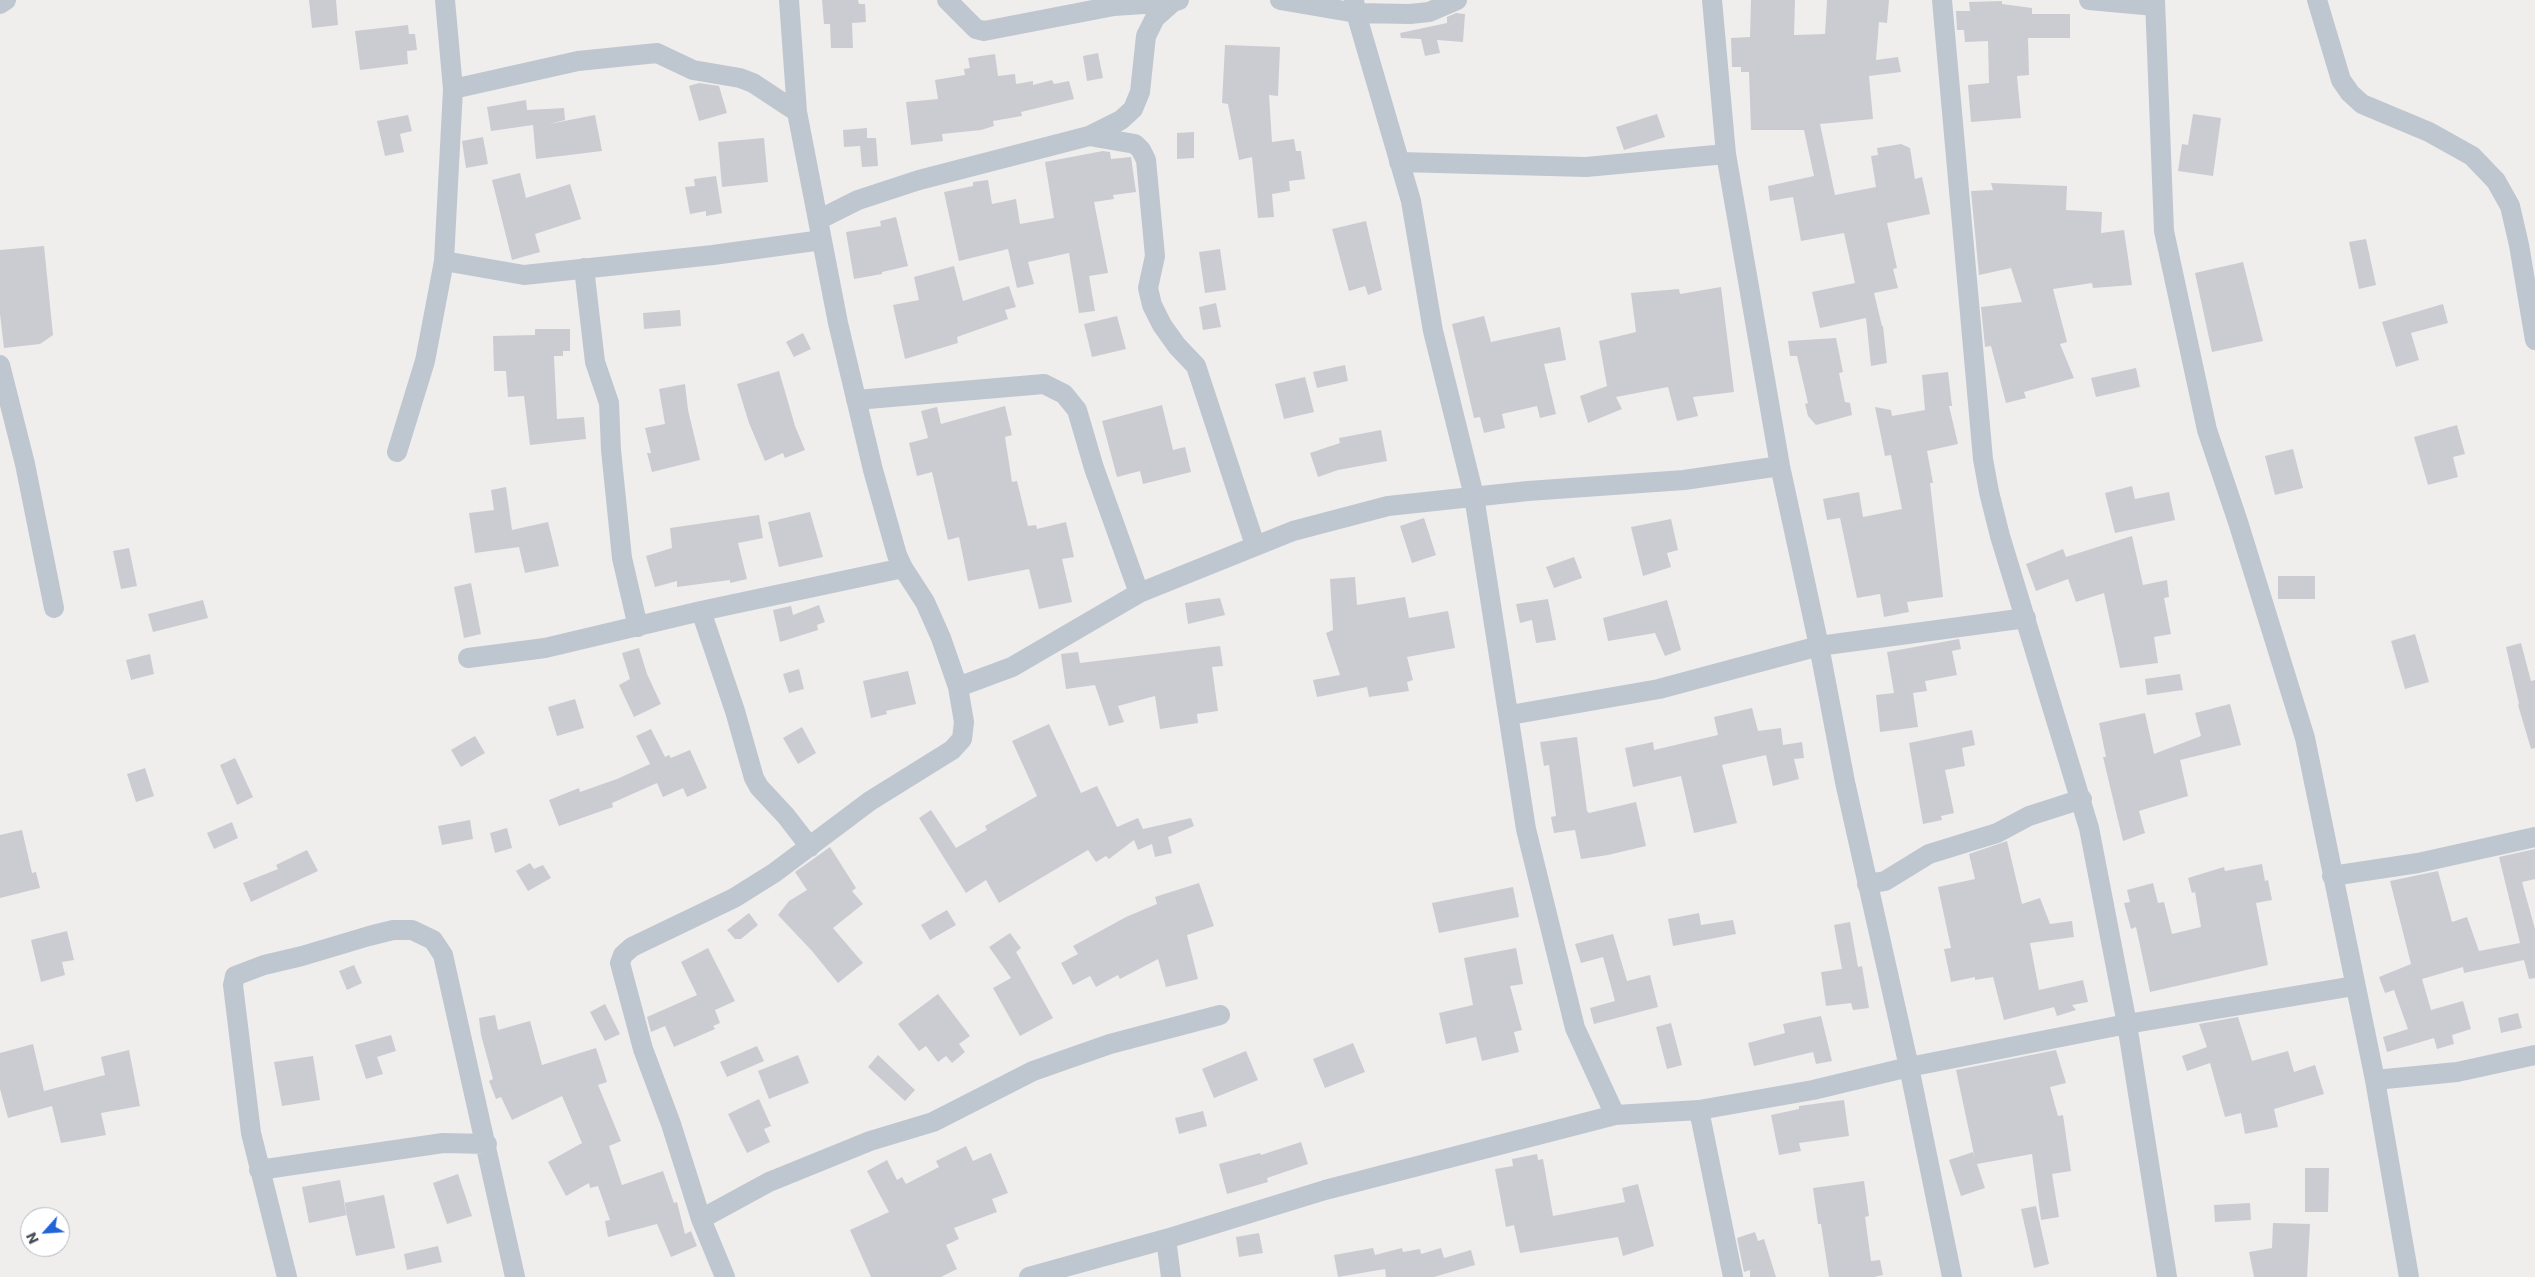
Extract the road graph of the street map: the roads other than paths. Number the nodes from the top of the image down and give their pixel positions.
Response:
1 (6, 0) edge
2 (445, 0) edge
3 (789, 0) edge
4 (947, 0) edge
5 (1280, 0) edge
6 (1457, 0) edge
7 (1712, 0) edge
8 (1942, 0) edge
9 (2090, 0) edge
10 (2317, 0) edge
11 (1176, 1) edge
12 (2155, 3) edge
13 (0, 4) edge
14 (1355, 7) edge
15 (453, 89) junction
16 (797, 112) junction
17 (1089, 136) junction
18 (1726, 154) junction
19 (1399, 162) junction
20 (818, 220) junction
21 (822, 240) junction
22 (444, 261) junction
23 (584, 268) junction
24 (2535, 340) edge
25 (0, 365) edge
26 (856, 400) junction
27 (397, 452) dead end
28 (1780, 466) junction
29 (1474, 496) junction
30 (1255, 545) junction
31 (902, 568) junction
32 (1139, 593) junction
33 (54, 608) dead end
34 (701, 611) junction
35 (2026, 618) junction
36 (638, 627) junction
37 (1819, 646) junction
38 (468, 658) dead end
39 (958, 687) junction
40 (1510, 715) junction
41 (2082, 799) junction
42 (2535, 837) edge
43 (810, 847) junction
44 (2332, 876) junction
45 (1868, 884) junction
46 (2354, 986) junction
47 (1220, 1015) dead end
48 (2126, 1024) junction
49 (2535, 1055) edge
50 (1909, 1067) junction
51 (2375, 1080) junction
52 (1699, 1110) junction
53 (1615, 1115) junction
54 (487, 1144) junction
55 (259, 1170) junction
56 (701, 1219) junction
57 (1166, 1239) junction
58 (287, 1277) edge
59 (515, 1277) edge
60 (725, 1277) edge
61 (1029, 1277) edge
62 (1171, 1277) edge
63 (1733, 1277) edge
64 (1952, 1277) edge
65 (2166, 1277) edge
66 (2409, 1277) edge

1 - 13 street
2 - 15 street
3 - 16 street
4 - 11 street
5 - 14 street
6 - 14 street
7 - 18 street
8 - 35 street
9 - 12 street
10 - 24 street
11 - 17 street
12 - 44 street
14 - 19 street
15 - 16 street
15 - 22 street
16 - 20 street
17 - 20 street
17 - 30 street
18 - 19 street
18 - 28 street
19 - 29 street
20 - 21 street
21 - 23 street
21 - 26 street
22 - 23 street
22 - 27 street
23 - 36 street
25 - 33 street
26 - 31 street
26 - 32 street
28 - 29 street
28 - 37 street
29 - 30 street
29 - 40 street
30 - 32 street
31 - 34 street
31 - 39 street
32 - 39 street
34 - 36 street
34 - 43 street
35 - 37 street
35 - 41 street
36 - 38 street
37 - 40 street
37 - 45 street
39 - 43 street
40 - 53 street
41 - 45 street
41 - 48 street
42 - 44 street
43 - 56 street
44 - 46 street
45 - 50 street
46 - 48 street
46 - 51 street
47 - 56 street
48 - 50 street
48 - 65 street
49 - 51 street
50 - 52 street
50 - 64 street
51 - 66 street
52 - 53 street
52 - 63 street
53 - 57 street
54 - 55 street
54 - 55 street
54 - 59 street
55 - 58 street
56 - 60 street
57 - 61 street
57 - 62 street

